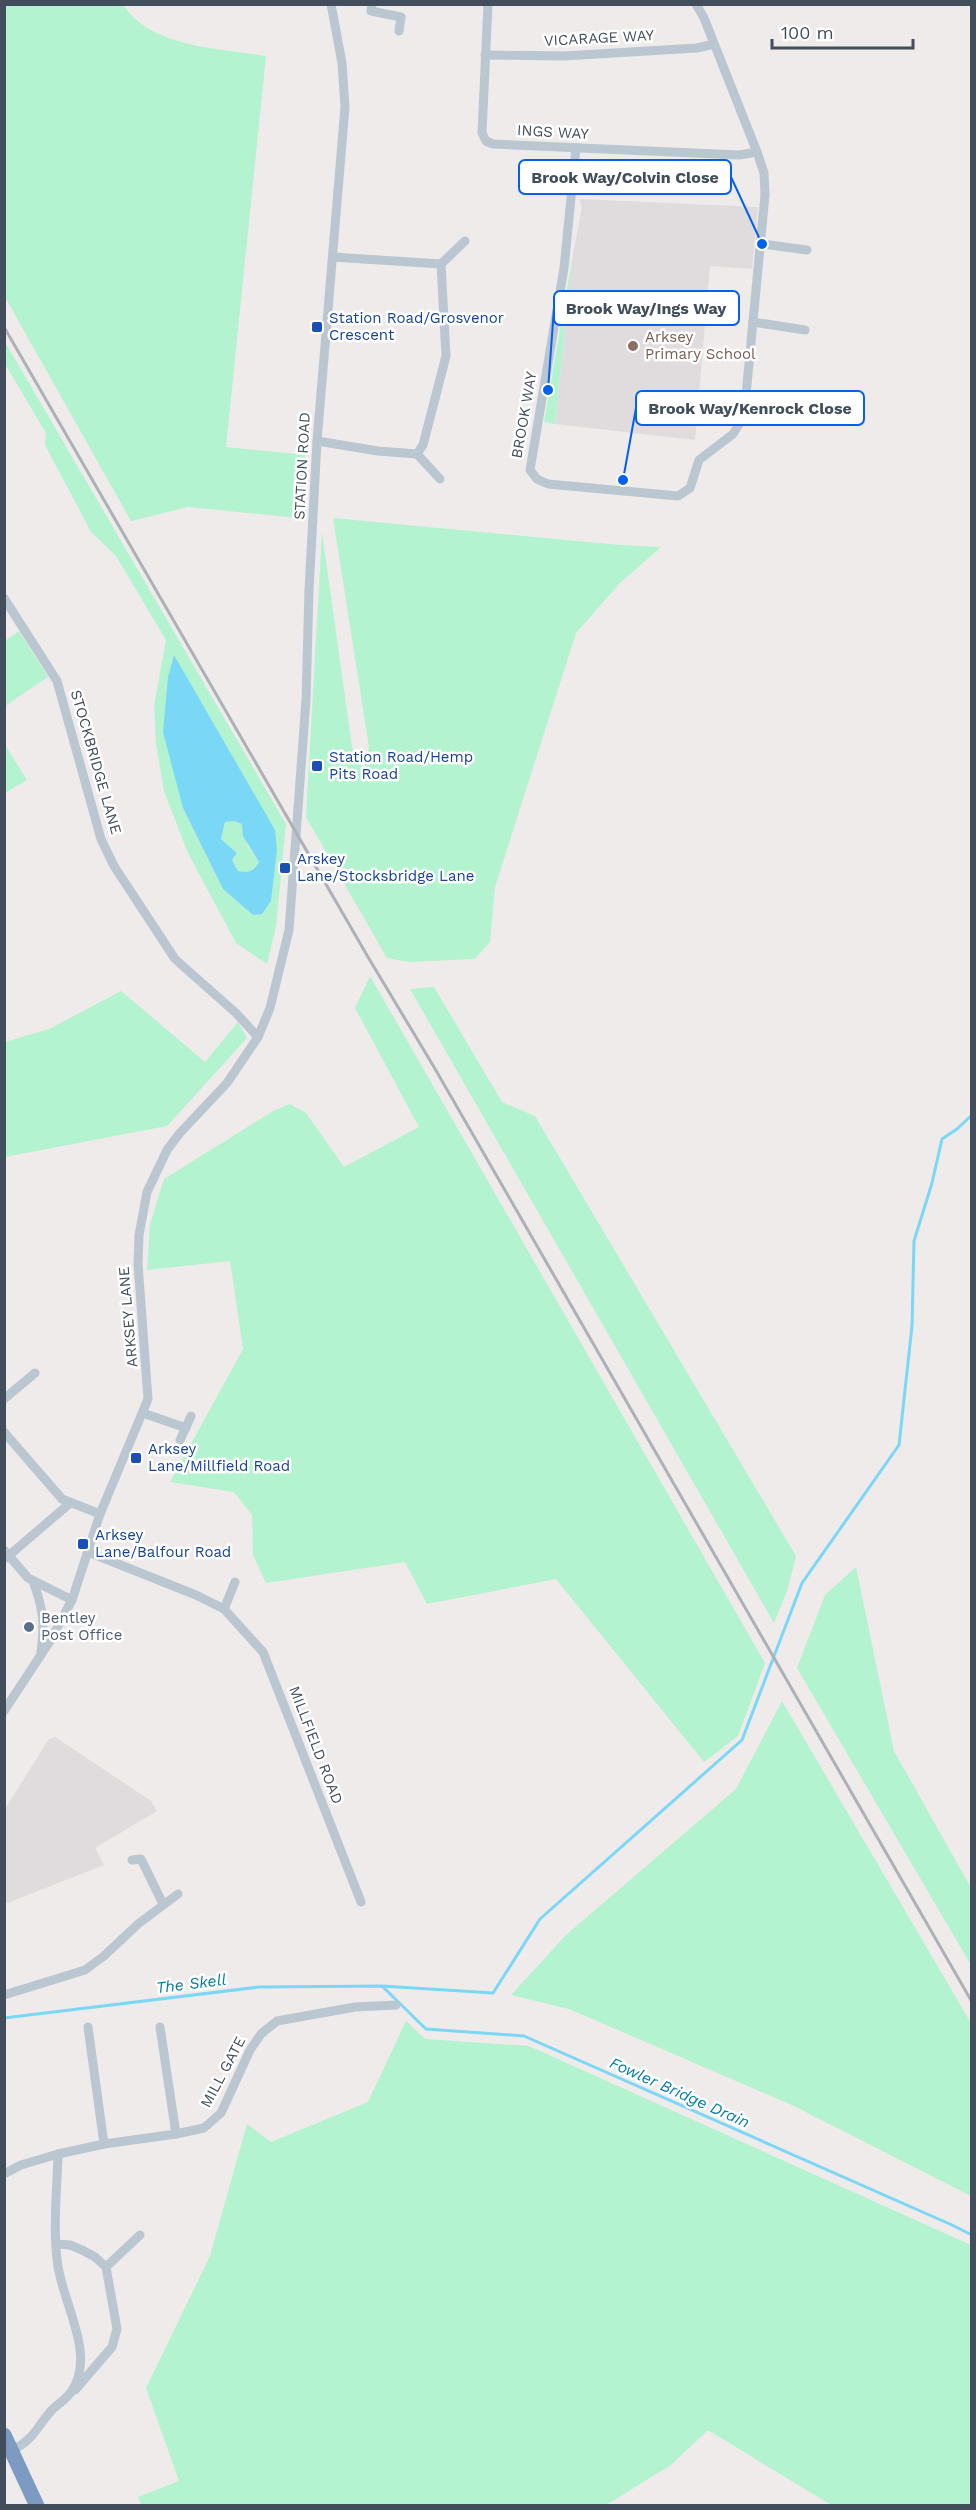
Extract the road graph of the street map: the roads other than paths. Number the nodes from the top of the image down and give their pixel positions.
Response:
1 (331, 4) edge
2 (372, 4) edge
3 (488, 4) edge
4 (696, 4) edge
5 (399, 31) dead end
6 (714, 44) junction
7 (485, 55) junction
8 (576, 148) junction
9 (757, 152) junction
10 (465, 241) dead end
11 (762, 244) junction
12 (807, 250) dead end
13 (333, 257) junction
14 (441, 264) junction
15 (753, 322) junction
16 (805, 330) dead end
17 (317, 441) junction
18 (417, 454) junction
19 (440, 479) dead end
20 (4, 598) edge
21 (289, 930) joint
22 (258, 1037) junction
23 (35, 1373) dead end
24 (4, 1399) edge
25 (143, 1413) junction
26 (191, 1416) dead end
27 (186, 1428) junction
28 (4, 1432) edge
29 (180, 1440) dead end
30 (69, 1504) junction
31 (100, 1514) junction
32 (88, 1552) junction
33 (6, 1555) edge
34 (33, 1581) junction
35 (235, 1582) dead end
36 (72, 1600) junction
37 (224, 1610) junction
38 (40, 1657) junction
39 (4, 1711) edge
40 (139, 1856) dead end
41 (178, 1894) dead end
42 (361, 1902) dead end
43 (163, 1904) junction
44 (4, 1995) edge
45 (396, 2005) dead end
46 (88, 2027) dead end
47 (160, 2027) dead end
48 (176, 2134) junction
49 (104, 2144) junction
50 (58, 2154) junction
51 (4, 2174) edge
52 (140, 2235) dead end
53 (57, 2244) junction
54 (106, 2267) junction
55 (71, 2393) junction
56 (4, 2435) edge
57 (13, 2450) junction
58 (37, 2505) edge

1 - 13 street, STATION ROAD
2 - 5 street
3 - 7 street, INGS WAY
4 - 6 street, BROOK WAY
6 - 7 street, VICARAGE WAY
6 - 9 street, BROOK WAY
7 - 8 street, INGS WAY
8 - 9 street, INGS WAY
8 - 15 street, BROOK WAY
9 - 11 street, BROOK WAY
10 - 14 street
11 - 12 street
11 - 15 street, BROOK WAY
13 - 14 street
13 - 17 street, STATION ROAD
14 - 18 street
15 - 16 street
17 - 18 street
17 - 21 street, STATION ROAD
18 - 19 street
20 - 22 street, STOCKBRIDGE LANE
21 - 22 street, ARKSEY LANE
22 - 25 street, ARKSEY LANE
23 - 24 street
25 - 27 street
25 - 31 street, ARKSEY LANE
26 - 27 street
27 - 29 street
28 - 30 street
30 - 31 street
30 - 33 street
31 - 32 street, ARKSEY LANE
32 - 36 street, ARKSEY LANE
32 - 37 street, MILLFIELD ROAD
33 - 34 street
34 - 36 street
34 - 38 street
35 - 37 street
36 - 38 street, ARKSEY LANE
37 - 42 street, MILLFIELD ROAD
38 - 39 street, ARKSEY LANE
40 - 43 street
41 - 43 street
43 - 44 street
45 - 48 street, MILL GATE
46 - 49 street
47 - 48 street
48 - 49 street, MILL GATE
49 - 50 street, MILL GATE
50 - 51 street, MILL GATE
50 - 53 street
52 - 54 street
53 - 54 street
53 - 55 street
54 - 55 street
55 - 57 street
56 - 57 highway
57 - 58 highway

